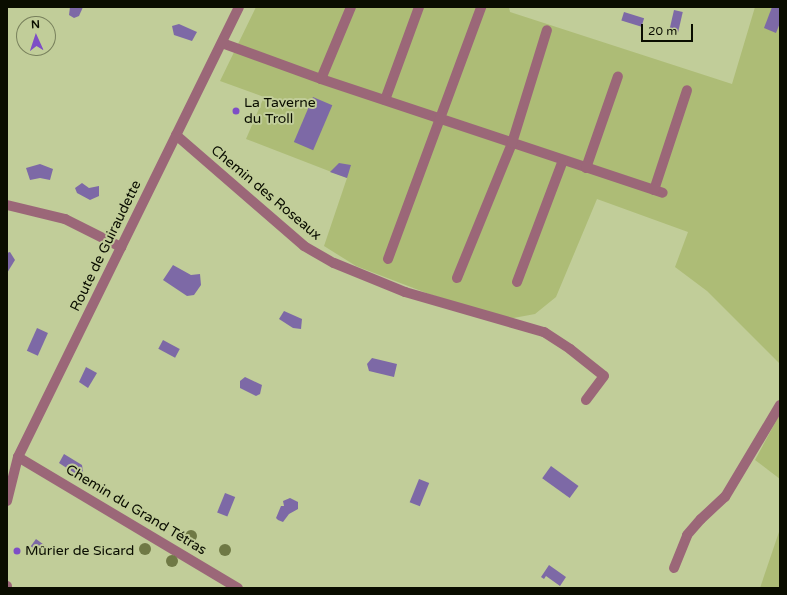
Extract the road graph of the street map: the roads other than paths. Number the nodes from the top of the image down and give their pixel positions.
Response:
1 (239, 7) edge
2 (351, 7) edge
3 (419, 7) edge
4 (481, 7) edge
5 (547, 30) dead end
6 (222, 43) junction
7 (618, 76) dead end
8 (321, 79) junction
9 (687, 90) dead end
10 (385, 100) junction
11 (441, 119) junction
12 (176, 135) junction
13 (512, 143) junction
14 (562, 160) junction
15 (586, 168) junction
16 (7, 205) edge
17 (121, 247) junction
18 (388, 259) dead end
19 (457, 278) dead end
20 (517, 282) dead end
21 (586, 400) dead end
22 (780, 405) edge
23 (18, 457) junction
24 (8, 484) edge
25 (7, 501) edge
26 (674, 568) dead end
27 (238, 588) edge

1 - 6 street, Route de Guiraudette
2 - 8 street
3 - 10 street
4 - 11 street
5 - 13 street
6 - 8 street
6 - 12 street, Route de Guiraudette
7 - 15 street
8 - 10 street
9 - 15 street
10 - 11 street
11 - 13 street
11 - 18 street
12 - 17 street, Route de Guiraudette
12 - 21 street, Chemin des Roseaux
13 - 14 street
13 - 19 street
14 - 15 street
14 - 20 street
16 - 17 street
17 - 23 street, Route de Guiraudette
22 - 26 street
23 - 24 street, Route de Guiraudette
23 - 27 street, Chemin du Grand Tétras
24 - 25 street, Route de Guiraudette

